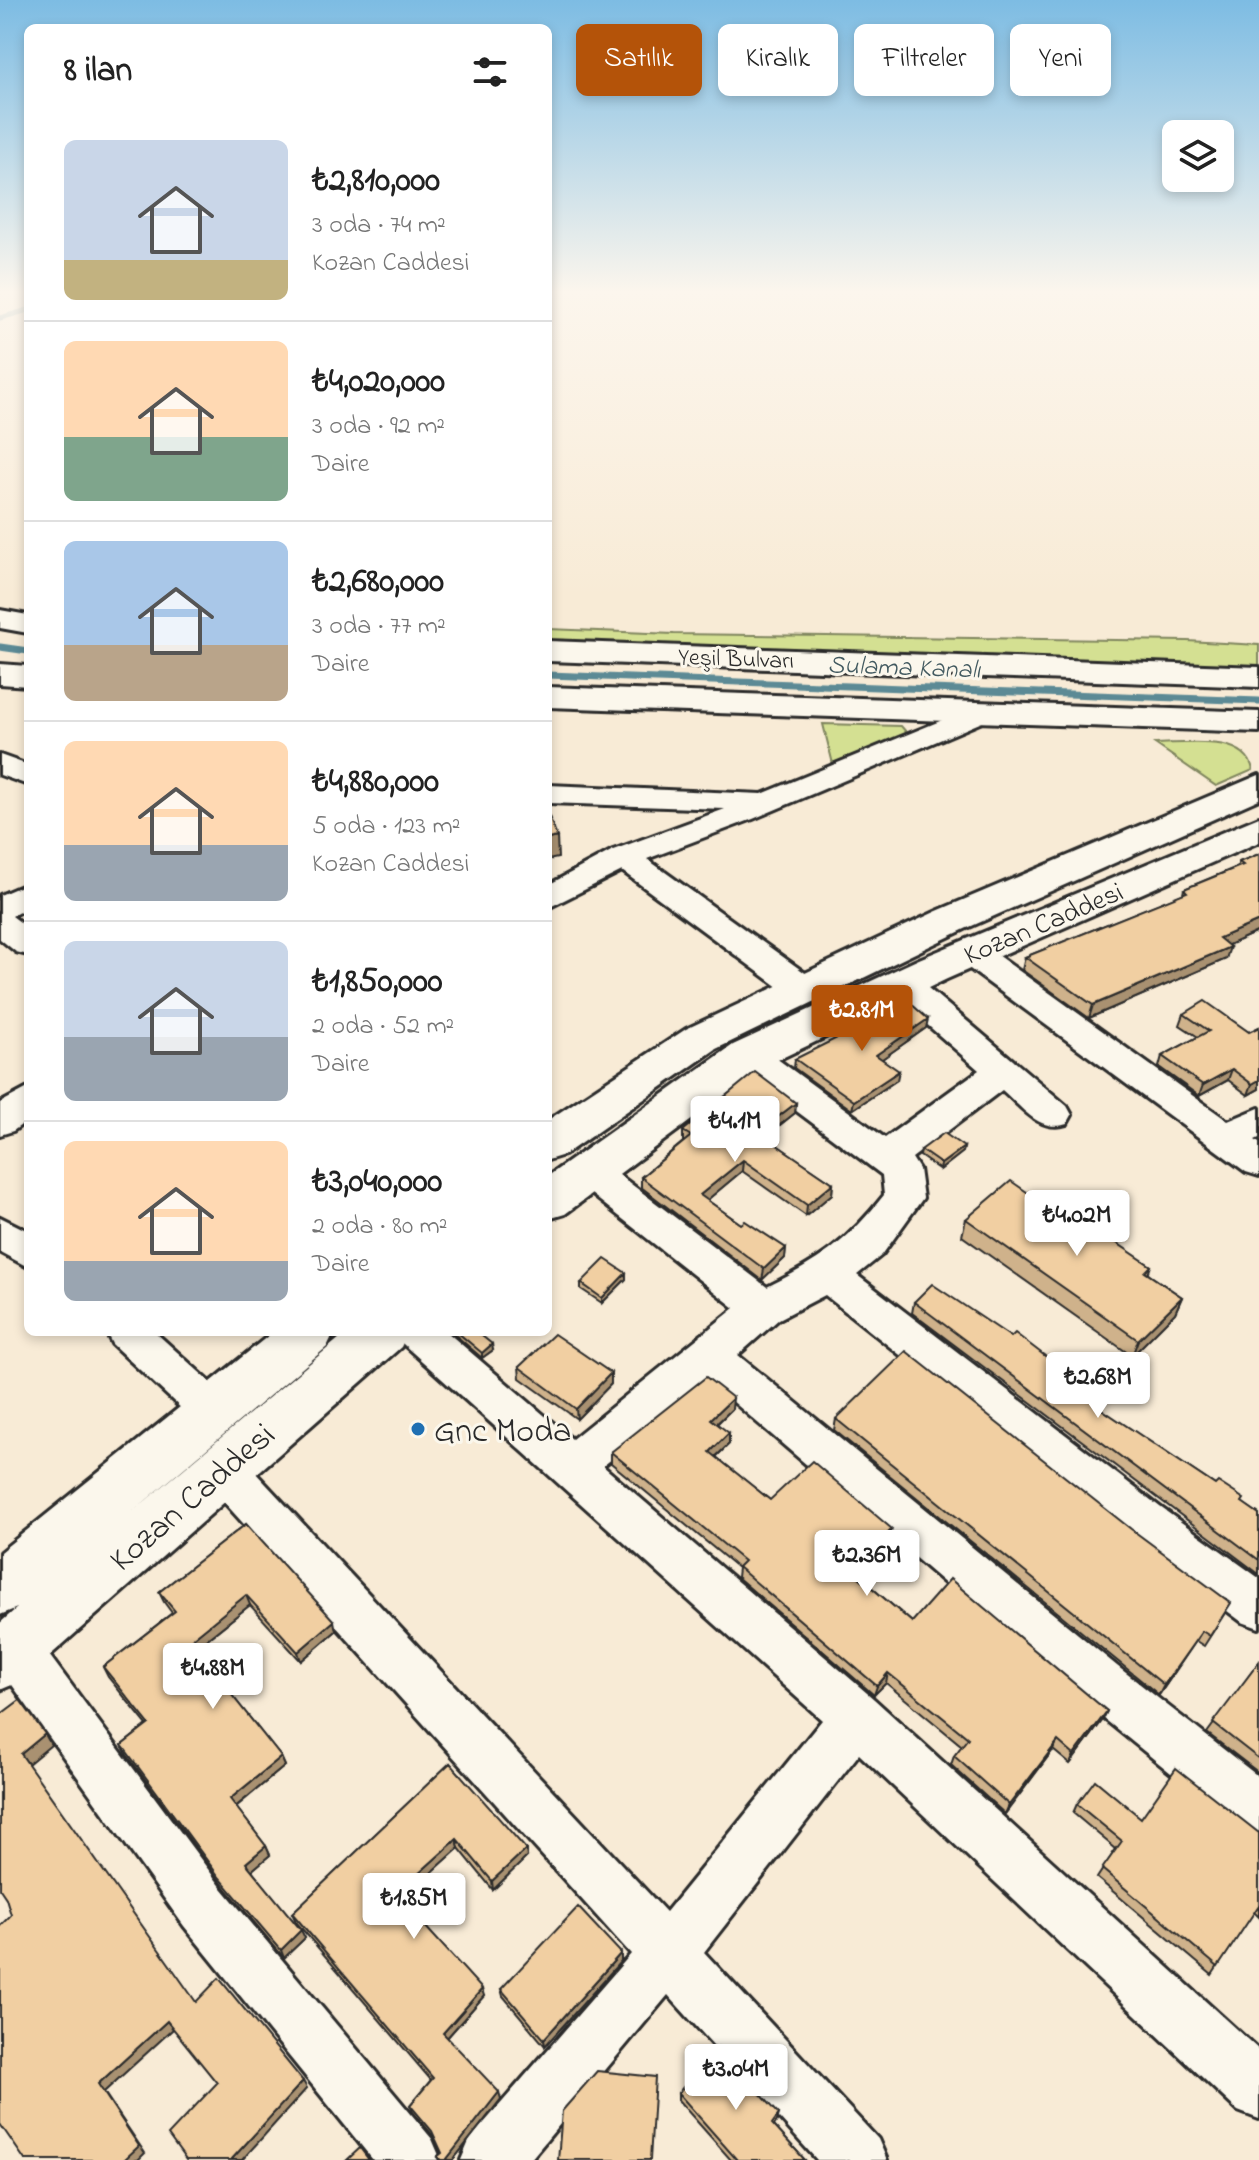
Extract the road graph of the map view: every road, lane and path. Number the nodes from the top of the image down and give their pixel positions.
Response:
1 (0, 619) edge
2 (24, 623) edge
3 (552, 651) edge
4 (1259, 677) edge
5 (552, 697) edge
6 (984, 711) junction
7 (1179, 719) junction
8 (1259, 722) edge
9 (1259, 751) edge
10 (0, 764) edge
11 (24, 774) edge
12 (1259, 786) edge
13 (552, 794) edge
14 (768, 802) junction
15 (1259, 828) edge
16 (624, 857) junction
17 (24, 895) edge
18 (552, 896) edge
19 (0, 909) edge
20 (0, 923) edge
21 (24, 941) edge
22 (971, 953) junction
23 (903, 985) junction
24 (803, 988) junction
25 (748, 1056) junction
26 (1002, 1072) junction
27 (1054, 1115) dead end
28 (1243, 1129) edge
29 (552, 1140) edge
30 (885, 1158) junction
31 (1259, 1162) edge
32 (589, 1172) junction
33 (552, 1198) edge
34 (0, 1232) edge
35 (24, 1248) edge
36 (828, 1275) junction
37 (764, 1307) junction
38 (131, 1336) edge
39 (304, 1336) edge
40 (378, 1336) edge
41 (423, 1336) edge
42 (709, 1356) junction
43 (213, 1411) junction
44 (571, 1466) junction
45 (222, 1468) junction
46 (0, 1588) edge
47 (1259, 1606) edge
48 (8, 1654) edge
49 (856, 1717) junction
50 (1259, 1810) edge
51 (667, 1954) junction
52 (1259, 2090) edge
53 (411, 2160) edge
54 (491, 2160) edge
55 (857, 2160) edge

1 - 2 main road
3 - 4 main road, Yeşil Bulvarı
5 - 6 main road, Yeşil Bulvarı
6 - 7 main road, Yeşil Bulvarı
6 - 14 street
7 - 8 main road, Yeşil Bulvarı
7 - 9 main road
10 - 11 street
12 - 24 main road, Kozan Caddesi
13 - 14 street
14 - 16 street
15 - 22 main road, Kozan Caddesi
16 - 18 street
16 - 24 street
17 - 19 street
20 - 21 street
22 - 23 main road, Kozan Caddesi
22 - 28 street
23 - 25 main road, Kozan Caddesi
23 - 26 street
24 - 29 main road, Kozan Caddesi
25 - 30 street
25 - 32 main road, Kozan Caddesi
26 - 27 street
26 - 30 street
28 - 31 street
30 - 36 street
32 - 33 main road, Kozan Caddesi
32 - 37 street
34 - 35 street
36 - 37 street
36 - 47 street
37 - 42 street
38 - 43 street
39 - 43 main road, Kozan Caddesi
40 - 45 main road, Kozan Caddesi
41 - 44 street
42 - 44 street
42 - 50 street
43 - 46 main road, Kozan Caddesi
44 - 49 street
45 - 48 main road, Kozan Caddesi
45 - 51 street
48 - 53 street
49 - 51 street
49 - 52 street
51 - 54 street
51 - 55 street

